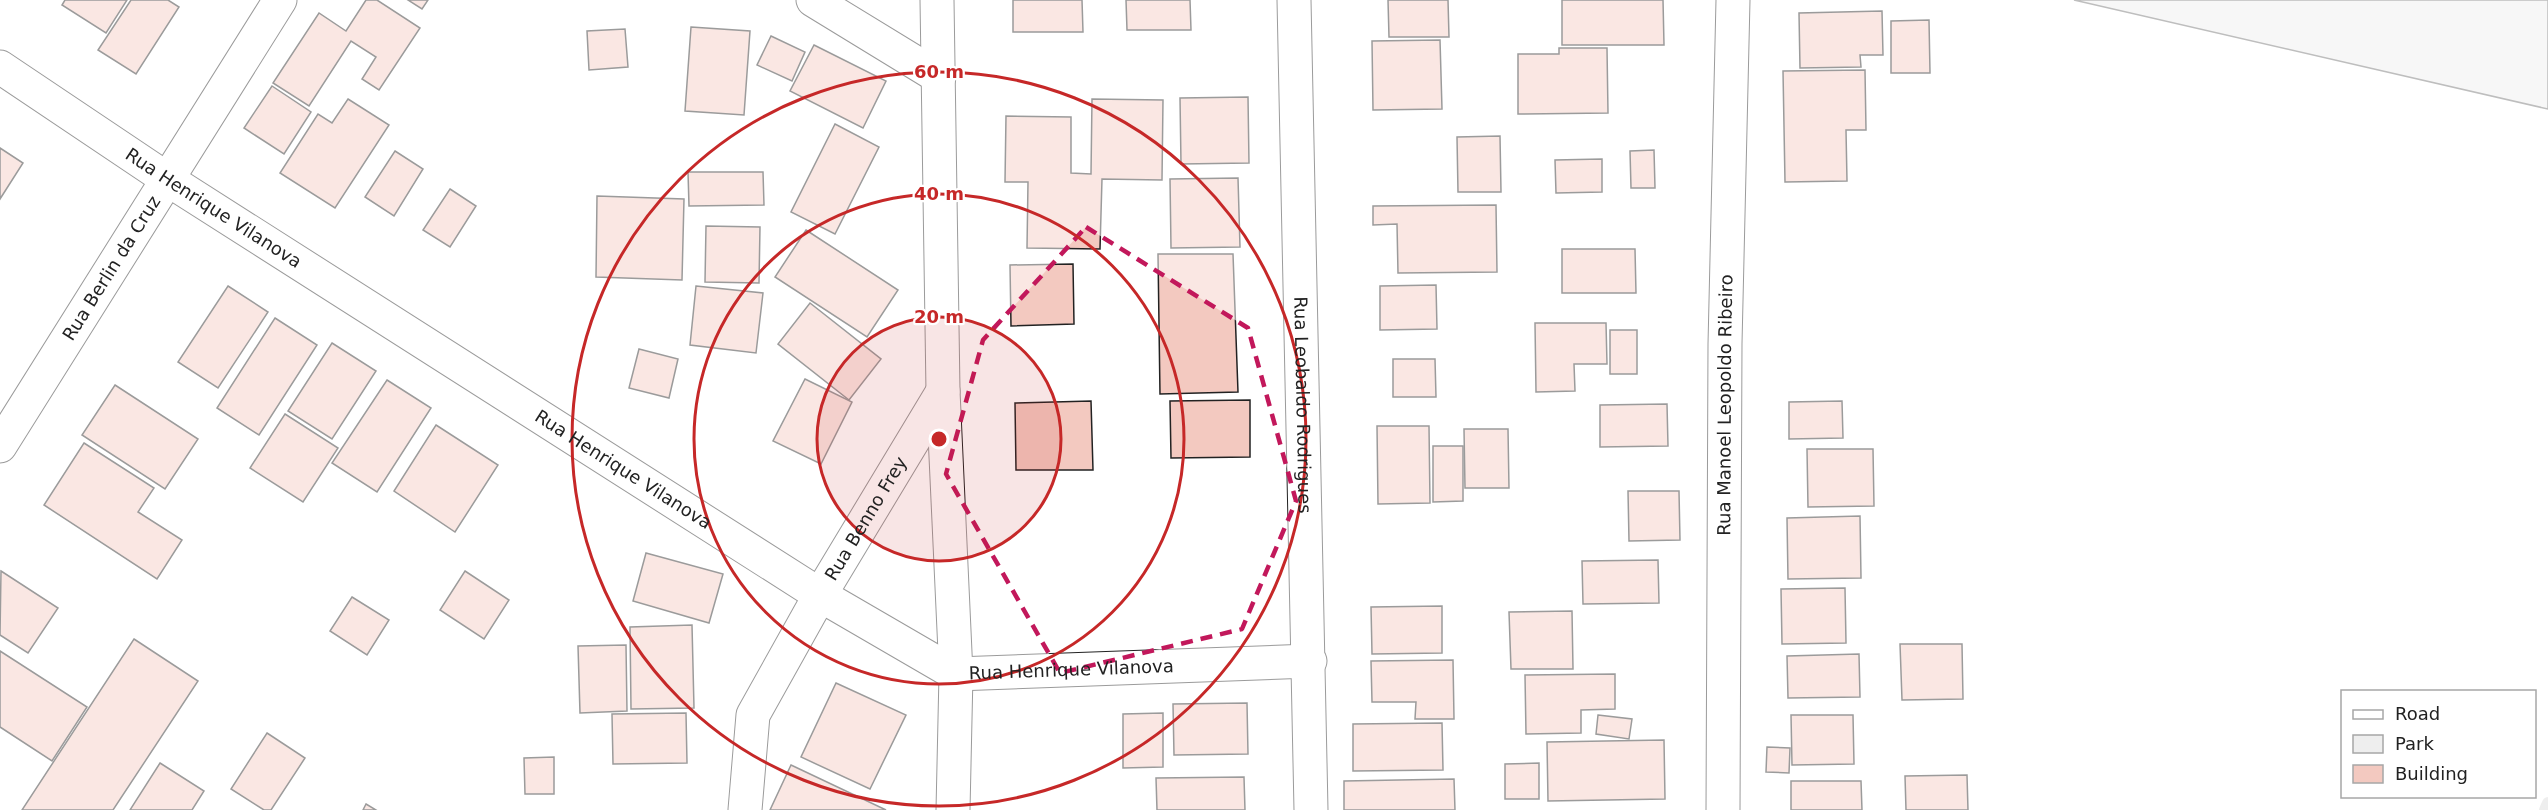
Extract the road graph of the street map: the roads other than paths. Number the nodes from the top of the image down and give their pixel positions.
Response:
1 (280, 0) edge
2 (813, 0) edge
3 (937, 0) edge
4 (1294, 0) edge
5 (1733, 0) edge
6 (0, 67) edge
7 (939, 77) junction
8 (168, 179) junction
9 (943, 391) junction
10 (0, 446) edge
11 (820, 596) junction
12 (1310, 661) junction
13 (956, 674) junction
14 (745, 810) edge
15 (953, 810) edge
16 (1311, 810) edge
17 (1723, 810) edge

1 - 8 street, Rua Berlin da Cruz
2 - 7 street
3 - 7 street
4 - 12 street, Rua Leobaldo Rodrigues
5 - 17 street, Rua Manoel Leopoldo Ribeiro
6 - 8 street, Rua Henrique Vilanova
7 - 9 street
8 - 10 street, Rua Berlin da Cruz
8 - 11 street, Rua Henrique Vilanova
9 - 11 street, Rua Benno Frey
9 - 13 street
11 - 13 street, Rua Henrique Vilanova
11 - 14 street, Rua Benno Frey
12 - 13 street, Rua Henrique Vilanova
12 - 16 street, Rua Leobaldo Rodrigues
13 - 15 street

